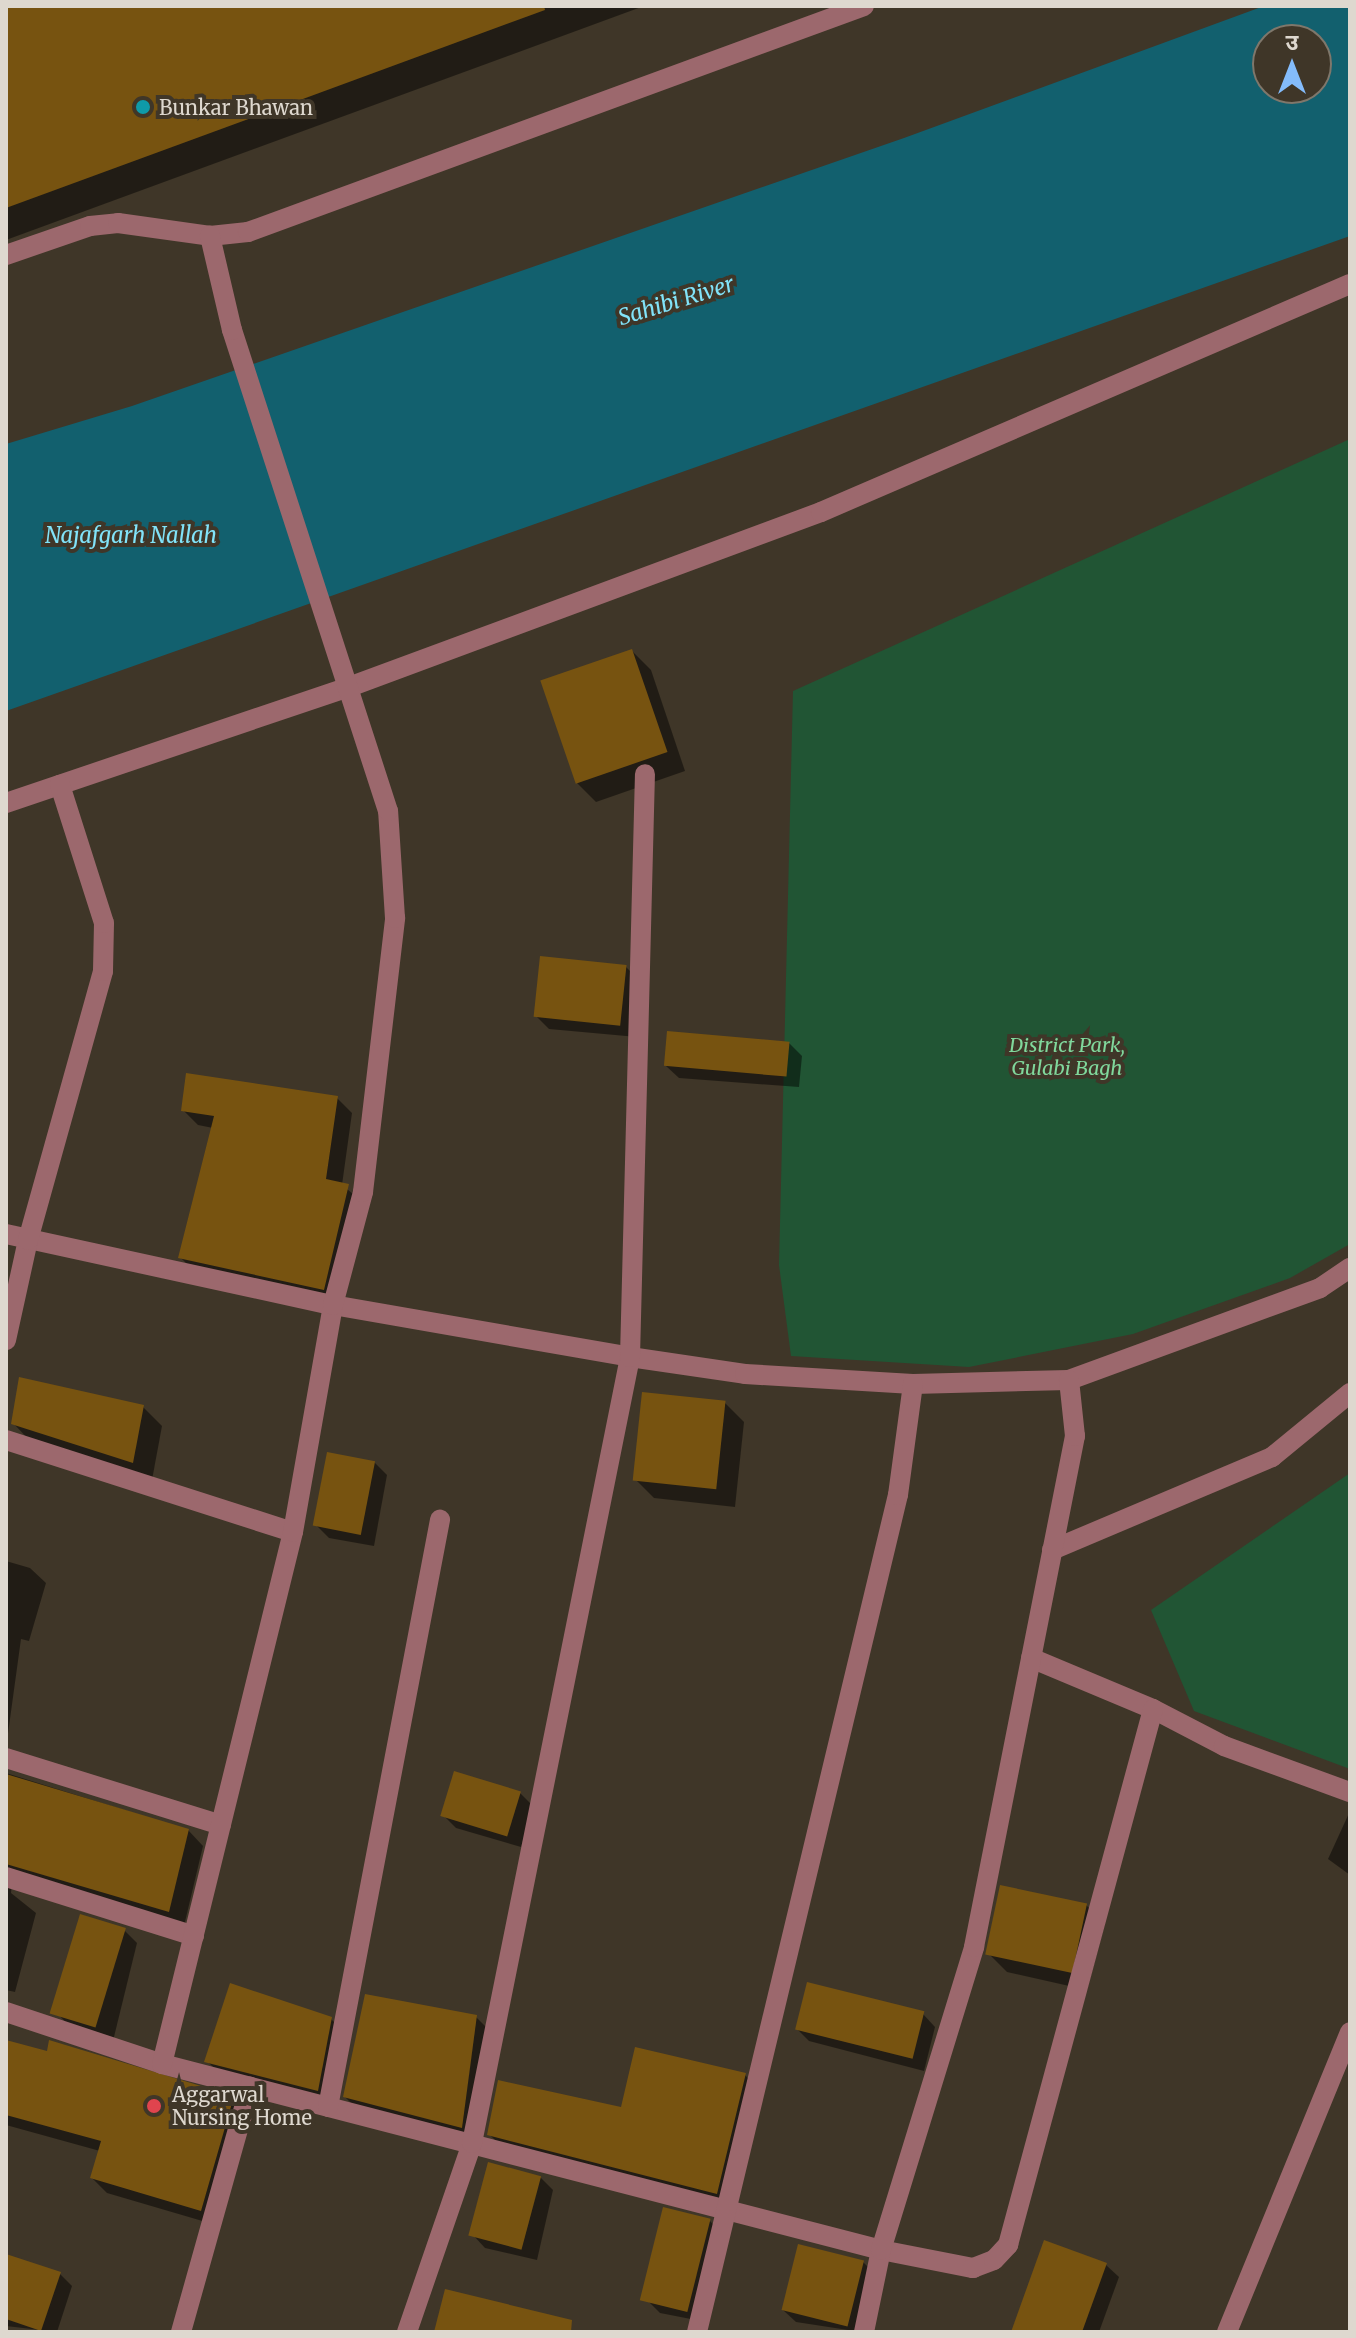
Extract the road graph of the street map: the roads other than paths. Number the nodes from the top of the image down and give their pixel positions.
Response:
1 (864, 6) edge
2 (210, 236) junction
3 (6, 255) edge
4 (1350, 284) edge
5 (349, 687) junction
6 (645, 774) dead end
7 (60, 785) junction
8 (6, 803) edge
9 (6, 1234) edge
10 (28, 1240) junction
11 (1350, 1268) edge
12 (333, 1305) junction
13 (6, 1340) edge
14 (630, 1357) junction
15 (1069, 1380) junction
16 (913, 1384) junction
17 (1350, 1393) edge
18 (6, 1440) edge
19 (440, 1520) dead end
20 (293, 1532) junction
21 (1052, 1550) junction
22 (1031, 1658) junction
23 (1153, 1709) junction
24 (6, 1758) edge
25 (1350, 1792) edge
26 (221, 1825) junction
27 (6, 1877) edge
28 (194, 1936) junction
29 (6, 2012) edge
30 (1350, 2032) edge
31 (162, 2064) junction
32 (250, 2086) junction
33 (328, 2107) junction
34 (472, 2143) junction
35 (727, 2209) junction
36 (881, 2250) junction
37 (181, 2332) edge
38 (407, 2332) edge
39 (697, 2332) edge
40 (864, 2332) edge
41 (1227, 2332) edge

1 - 2 street
2 - 3 street
2 - 5 street
4 - 5 street
5 - 7 street
5 - 12 street
6 - 14 street
7 - 8 street
7 - 10 street
9 - 10 street
10 - 12 street
10 - 13 street
11 - 15 street
12 - 14 street
12 - 20 street
14 - 16 street
14 - 34 street
15 - 16 street
15 - 21 street
16 - 35 street
17 - 21 street
18 - 20 street
19 - 33 street
20 - 26 street
21 - 22 street
22 - 23 street
22 - 36 street
23 - 25 street
23 - 36 street
24 - 26 street
26 - 28 street
27 - 28 street
28 - 31 street
29 - 31 street
30 - 41 street
31 - 32 street
32 - 33 street
32 - 37 street
33 - 34 street
34 - 35 street
34 - 38 street
35 - 36 street
35 - 39 street
36 - 40 street

